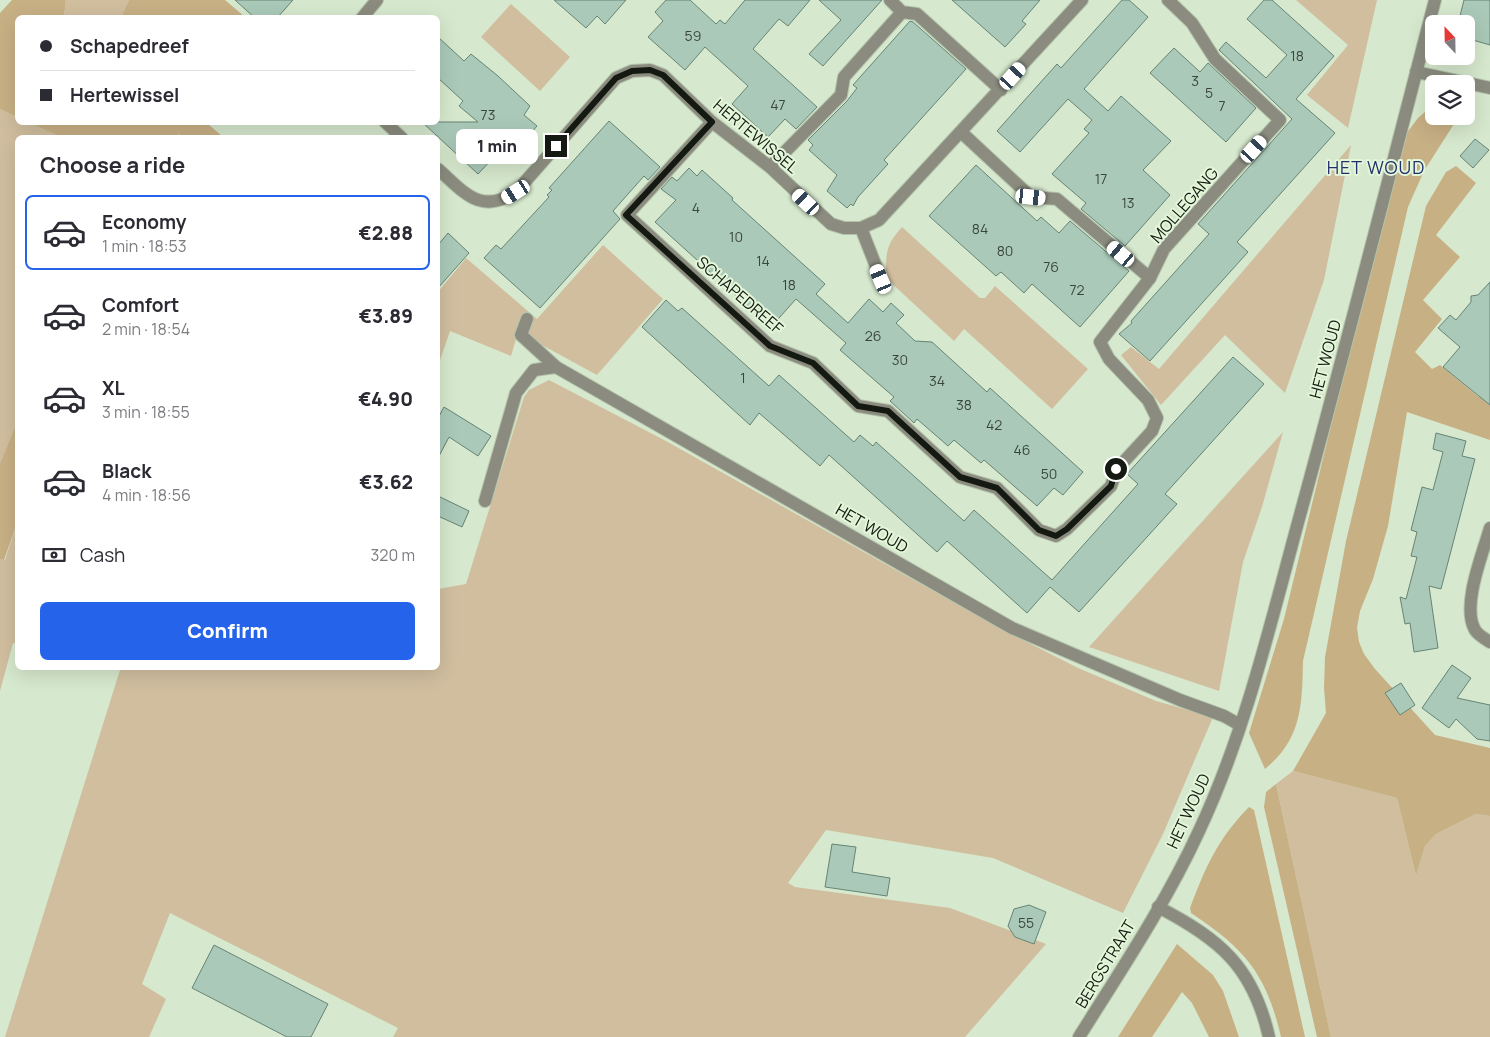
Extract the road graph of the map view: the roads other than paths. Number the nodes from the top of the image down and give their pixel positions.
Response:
1 (377, 0) edge
2 (890, 0) edge
3 (1082, 0) edge
4 (1168, 0) edge
5 (1435, 0) edge
6 (902, 12) junction
7 (364, 15) edge
8 (1416, 72) junction
9 (1490, 88) edge
10 (1001, 90) junction
11 (712, 122) junction
12 (389, 125) edge
13 (961, 132) junction
14 (399, 135) edge
15 (770, 167) junction
16 (440, 171) edge
17 (861, 228) junction
18 (1150, 278) junction
19 (881, 279) dead end
20 (527, 319) dead end
21 (556, 367) junction
22 (485, 501) dead end
23 (1490, 528) edge
24 (1490, 642) edge
25 (1240, 725) junction
26 (1158, 907) junction
27 (1079, 1037) edge
28 (1269, 1037) edge

1 - 7 street
2 - 6 street
3 - 10 street
4 - 18 street, MOLLEGANG
5 - 8 street, HET WOUD
6 - 10 street
6 - 15 street
8 - 9 street
8 - 25 street, HET WOUD
10 - 13 street
11 - 15 street, HERTEWISSEL
11 - 16 street, HERTEWISSEL
11 - 18 street, SCHAPEDREEF
12 - 14 street
13 - 17 street
13 - 18 street
15 - 17 street, HERTEWISSEL
17 - 19 street
20 - 21 street, HET WOUD
21 - 22 street
21 - 25 street, HET WOUD
23 - 24 street
25 - 26 street, HET WOUD
26 - 27 street, BERGSTRAAT
26 - 28 street

